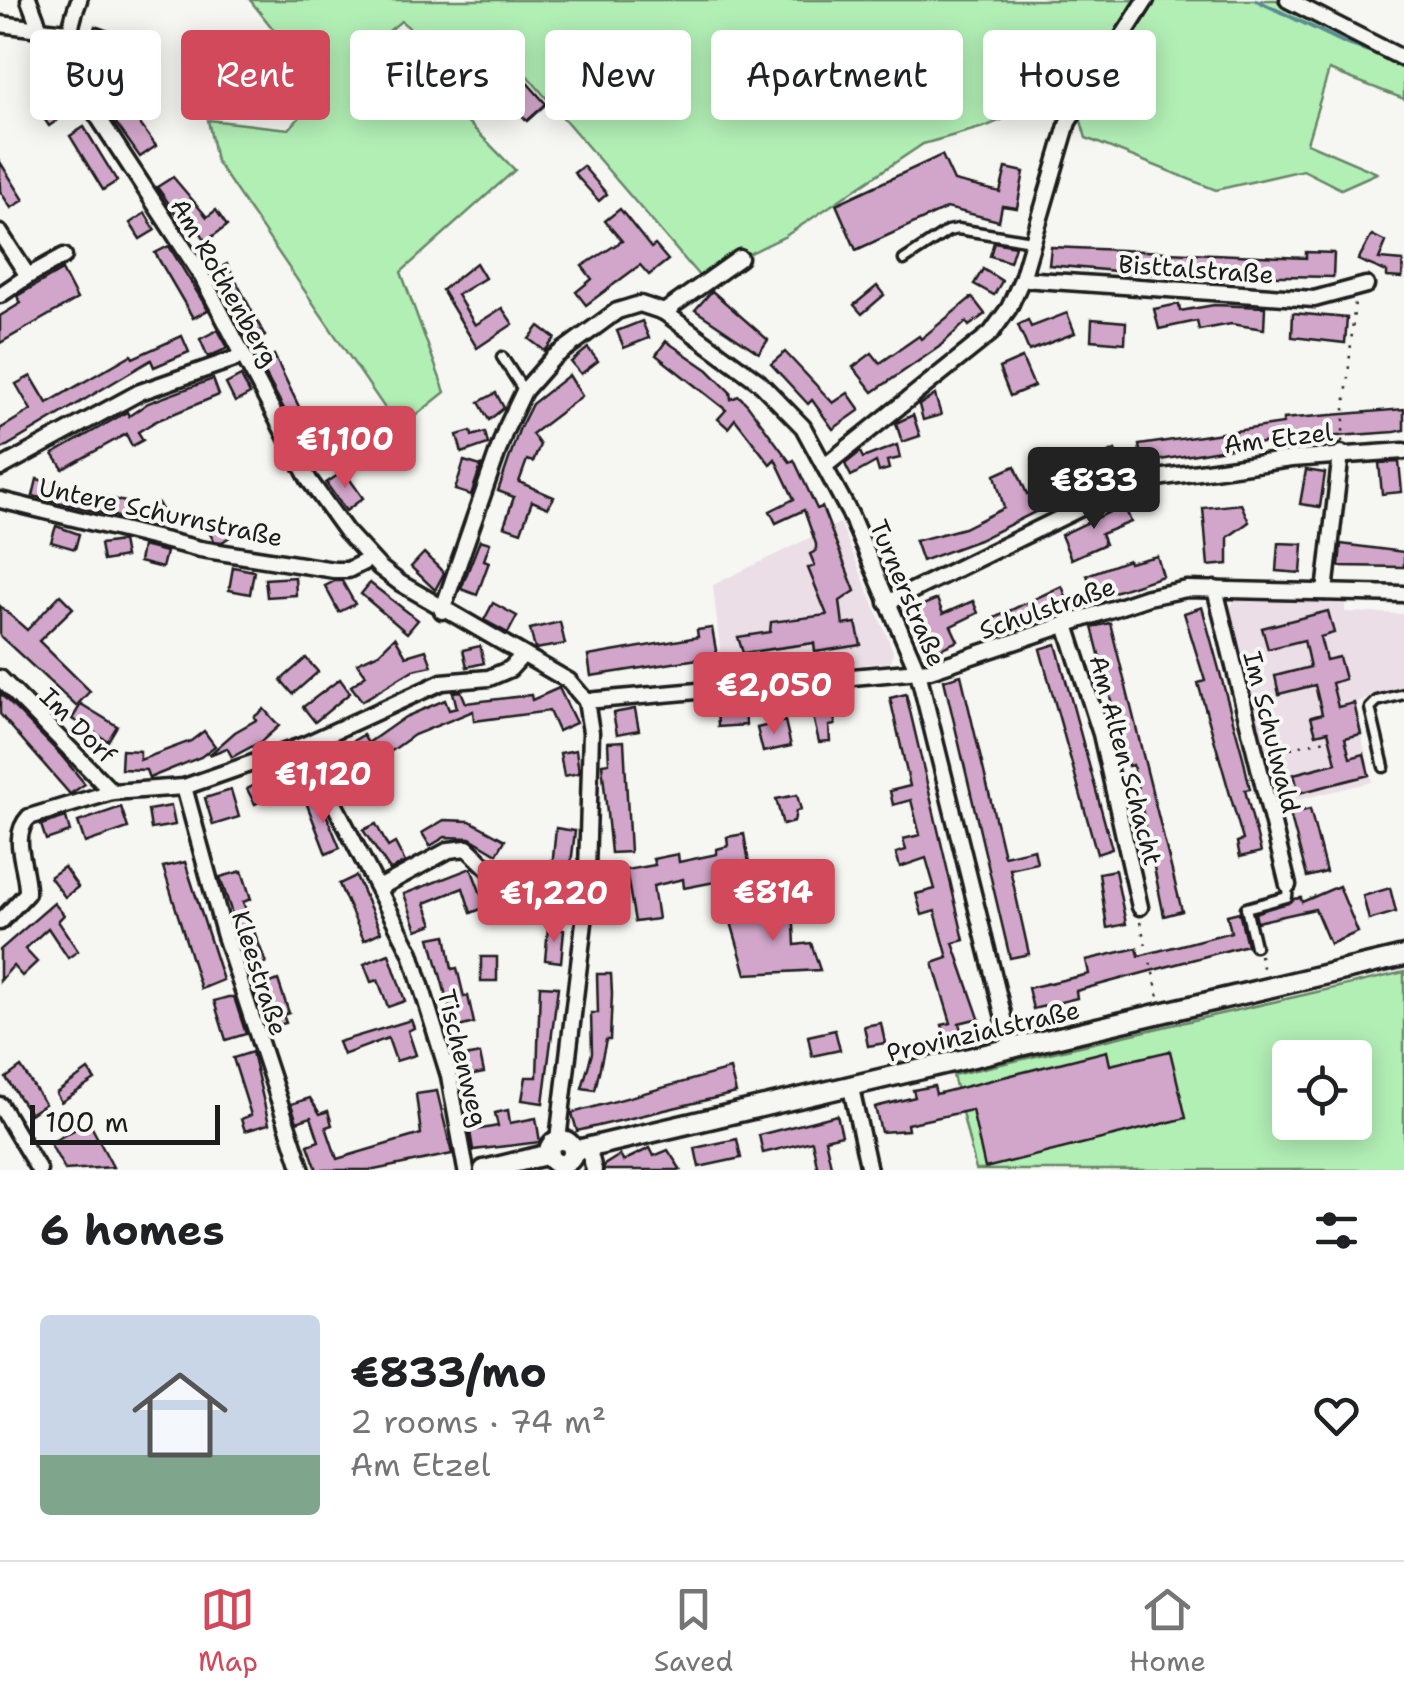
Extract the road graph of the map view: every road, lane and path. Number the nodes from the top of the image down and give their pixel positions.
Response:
1 (30, 0) edge
2 (80, 0) edge
3 (1146, 0) edge
4 (1288, 0) edge
5 (0, 24) edge
6 (40, 29) junction
7 (49, 30) edge
8 (68, 30) edge
9 (1404, 59) edge
10 (100, 120) edge
11 (0, 233) edge
12 (1032, 241) junction
13 (64, 256) dead end
14 (740, 258) dead end
15 (904, 260) dead end
16 (28, 276) junction
17 (1022, 279) junction
18 (1361, 288) joint
19 (0, 296) edge
20 (664, 312) junction
21 (243, 356) junction
22 (502, 358) dead end
23 (524, 391) junction
24 (1404, 451) edge
25 (1341, 453) junction
26 (825, 466) junction
27 (0, 468) edge
28 (0, 500) edge
29 (370, 559) junction
30 (1215, 589) junction
31 (1325, 592) junction
32 (1404, 594) edge
33 (887, 602) junction
34 (442, 611) junction
35 (1066, 625) junction
36 (521, 656) junction
37 (918, 672) junction
38 (0, 678) edge
39 (1404, 694) edge
40 (586, 701) junction
41 (1326, 740) dead end
42 (304, 745) junction
43 (1254, 757) junction
44 (1384, 768) dead end
45 (184, 788) junction
46 (112, 792) junction
47 (1288, 885) joint
48 (379, 888) junction
49 (586, 906) junction
50 (1140, 907) joint
51 (0, 922) edge
52 (1255, 946) joint
53 (1404, 956) edge
54 (1268, 988) junction
55 (1163, 1014) junction
56 (1012, 1050) junction
57 (850, 1088) junction
58 (0, 1105) edge
59 (562, 1155) edge
60 (39, 1170) edge
61 (302, 1170) edge
62 (466, 1170) edge
63 (484, 1170) edge
64 (594, 1170) edge
65 (869, 1170) edge

1 - 6 street
2 - 8 street
3 - 12 street
4 - 9 street
5 - 6 street
6 - 7 street
10 - 21 street, Am Rothenberg
11 - 16 street
12 - 15 lane
12 - 17 street
13 - 16 street
14 - 20 street
16 - 19 street
17 - 18 street, Bisttalstraße
17 - 26 street
18 - 25 path
20 - 23 street
20 - 26 street, Turnerstraße
21 - 27 street
21 - 29 street, Am Rothenberg
22 - 23 lane
23 - 34 street
24 - 25 street, Am Etzel
25 - 31 street
25 - 33 street, Am Etzel
26 - 33 street, Turnerstraße
28 - 29 street, Untere Schurnstraße
29 - 34 street, Am Rothenberg
30 - 31 street, Schulstraße
30 - 35 street, Schulstraße
30 - 43 street, Im Schulwald
31 - 32 street, Schulstraße
33 - 37 street, Turnerstraße
34 - 36 street, Am Rothenberg
35 - 37 street, Schulstraße
35 - 50 street, Am Alten Schacht
36 - 40 street, Am Rothenberg
36 - 42 street, Im Dorf
37 - 40 street, Schulstraße
37 - 56 street, Turnerstraße
38 - 46 street, Im Dorf
39 - 44 lane
40 - 49 street
41 - 43 path
42 - 45 street, Im Dorf
42 - 48 street, Tischenweg
43 - 47 street, Im Schulwald
45 - 46 street, Im Dorf
45 - 61 street, Kleestraße
46 - 51 street
47 - 52 lane
48 - 49 street
48 - 62 street, Tischenweg
49 - 59 street
50 - 55 path
52 - 54 path
53 - 54 street, Provinzialstraße
54 - 55 street, Provinzialstraße
55 - 56 street, Provinzialstraße
56 - 57 street, Provinzialstraße
57 - 59 street, Provinzialstraße
57 - 65 street
58 - 60 street
59 - 63 street, Provinzialstraße
59 - 64 street

